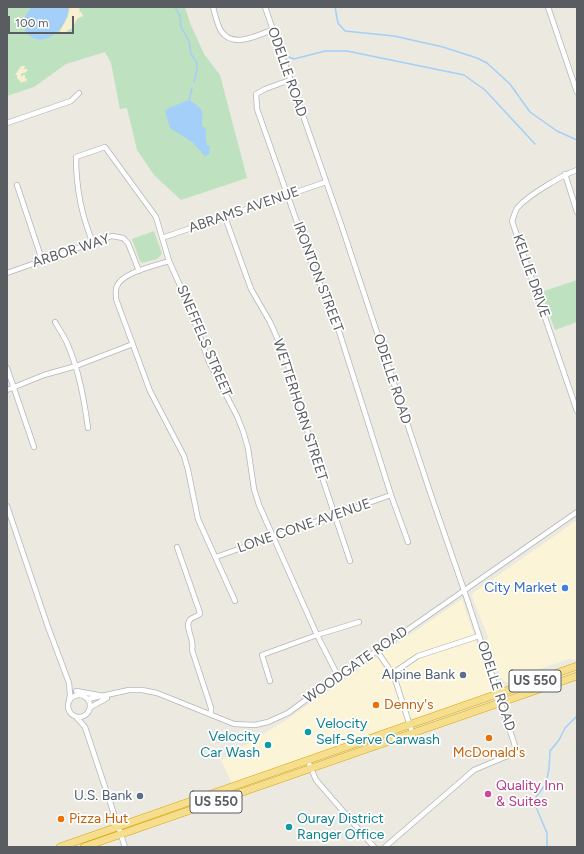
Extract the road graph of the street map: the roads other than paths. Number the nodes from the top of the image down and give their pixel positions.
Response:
1 (213, 7) edge
2 (265, 7) edge
3 (548, 7) edge
4 (272, 30) junction
5 (290, 80) junction
6 (577, 92) edge
7 (80, 93) dead end
8 (7, 123) edge
9 (577, 170) edge
10 (565, 174) junction
11 (326, 182) junction
12 (16, 185) dead end
13 (287, 195) junction
14 (577, 212) edge
15 (225, 217) junction
16 (162, 238) junction
17 (93, 243) junction
18 (42, 260) junction
19 (169, 261) junction
20 (139, 271) junction
21 (7, 273) edge
22 (55, 322) dead end
23 (133, 344) junction
24 (76, 366) junction
25 (7, 368) edge
26 (15, 388) junction
27 (7, 390) edge
28 (577, 411) edge
29 (88, 428) dead end
30 (34, 447) dead end
31 (391, 495) junction
32 (7, 506) edge
33 (577, 512) edge
34 (335, 516) junction
35 (274, 537) junction
36 (408, 542) dead end
37 (177, 547) dead end
38 (216, 557) junction
39 (350, 562) dead end
40 (464, 591) junction
41 (235, 601) dead end
42 (359, 622) dead end
43 (317, 635) junction
44 (479, 636) junction
45 (377, 651) junction
46 (574, 667) edge
47 (393, 673) junction
48 (338, 676) junction
49 (576, 676) edge
50 (270, 681) dead end
51 (69, 683) junction
52 (77, 693) junction
53 (498, 694) junction
54 (113, 695) junction
55 (106, 696) junction
56 (88, 699) junction
57 (69, 701) junction
58 (501, 702) junction
59 (91, 707) junction
60 (211, 714) junction
61 (87, 715) junction
62 (77, 718) junction
63 (410, 725) junction
64 (85, 727) junction
65 (412, 732) junction
66 (308, 761) junction
67 (310, 768) junction
68 (120, 830) junction
69 (60, 847) edge
70 (84, 847) edge
71 (125, 847) edge
72 (374, 847) edge
73 (385, 847) edge

1 - 4 street
2 - 4 street, ODELLE ROAD
3 - 6 street
4 - 5 street, ODELLE ROAD
5 - 11 street, ODELLE ROAD
5 - 13 street, IRONTON STREET
7 - 8 street
9 - 10 street, KELLIE DRIVE
10 - 14 street
10 - 28 street, KELLIE DRIVE
11 - 13 street, ABRAMS AVENUE
11 - 40 street, ODELLE ROAD
12 - 18 street
13 - 15 street, ABRAMS AVENUE
13 - 31 street, IRONTON STREET
15 - 16 street, ABRAMS AVENUE
15 - 34 street, WETTERHORN STREET
16 - 17 street, SNEFFELS STREET
16 - 19 street, SNEFFELS STREET
17 - 18 street, ARBOR WAY
17 - 20 street, ARBOR WAY
18 - 21 street, ARBOR WAY
19 - 20 street
19 - 35 street, SNEFFELS STREET
20 - 23 street
22 - 24 street
23 - 24 street
23 - 38 street
24 - 26 street
24 - 29 street
25 - 26 street
26 - 27 street
26 - 30 street
31 - 34 street, LONE CONE AVENUE
31 - 36 street, IRONTON STREET
32 - 51 street
33 - 40 street, WOODGATE ROAD
34 - 35 street, LONE CONE AVENUE
34 - 39 street, WETTERHORN STREET
35 - 38 street, LONE CONE AVENUE
35 - 43 street, SNEFFELS STREET
37 - 60 street
38 - 41 street
40 - 44 street, ODELLE ROAD
40 - 45 street, WOODGATE ROAD
42 - 43 street
43 - 48 street, SNEFFELS STREET
43 - 50 street
44 - 47 street
44 - 53 street, ODELLE ROAD
45 - 47 street
45 - 48 street, WOODGATE ROAD
46 - 53 highway, US 550
47 - 63 street
48 - 60 street, WOODGATE ROAD
49 - 58 highway, US 550
51 - 52 street
51 - 57 street
52 - 55 street, WOODGATE ROAD
52 - 56 street
52 - 57 street
53 - 58 street, ODELLE ROAD
53 - 63 highway, US 550
54 - 55 street, WOODGATE ROAD
54 - 59 street, WOODGATE ROAD
54 - 60 street, WOODGATE ROAD
55 - 56 street, WOODGATE ROAD
56 - 59 street
57 - 62 street
58 - 65 highway, US 550
58 - 73 street, ODELLE ROAD
59 - 61 street
61 - 62 street
61 - 64 street
62 - 64 street
63 - 65 street
63 - 66 highway, US 550
64 - 68 street
65 - 67 highway, US 550
66 - 67 street
66 - 68 highway, US 550
67 - 68 highway, US 550
67 - 72 street
68 - 69 highway, US 550
68 - 70 highway, US 550
68 - 71 street

